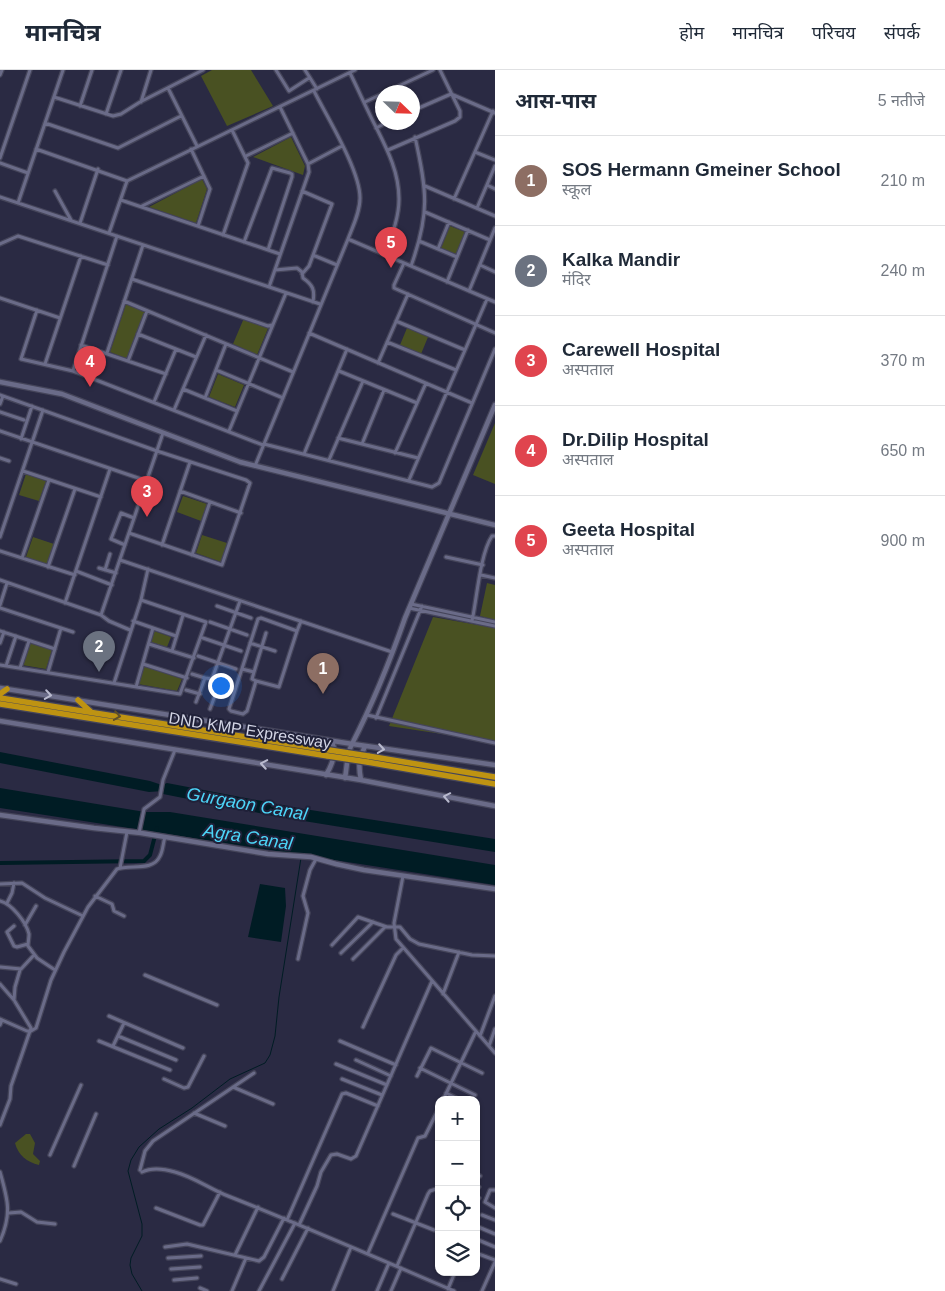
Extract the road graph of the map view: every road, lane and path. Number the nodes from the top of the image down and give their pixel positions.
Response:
1 (2, 70) edge
2 (30, 70) edge
3 (63, 70) edge
4 (92, 70) edge
5 (120, 70) edge
6 (151, 70) edge
7 (204, 70) edge
8 (276, 70) edge
9 (305, 70) edge
10 (355, 70) edge
11 (434, 70) edge
12 (440, 70) edge
13 (196, 72) edge
14 (350, 72) junction
15 (0, 75) edge
16 (309, 78) junction
17 (401, 85) edge
18 (168, 88) junction
19 (316, 90) junction
20 (451, 94) junction
21 (54, 97) junction
22 (375, 97) edge
23 (140, 102) junction
24 (365, 102) junction
25 (80, 106) junction
26 (280, 107) junction
27 (420, 108) edge
28 (494, 112) edge
29 (106, 114) junction
30 (182, 116) junction
31 (45, 123) junction
32 (375, 126) edge
33 (232, 130) junction
34 (377, 130) edge
35 (293, 132) junction
36 (415, 137) junction
37 (197, 146) junction
38 (342, 146) junction
39 (36, 149) junction
40 (191, 149) junction
41 (388, 150) junction
42 (475, 152) junction
43 (246, 156) junction
44 (0, 158) edge
45 (495, 160) edge
46 (0, 163) edge
47 (308, 164) junction
48 (495, 166) edge
49 (98, 169) junction
50 (28, 173) junction
51 (204, 176) junction
52 (127, 181) junction
53 (487, 185) junction
54 (425, 186) junction
55 (495, 189) edge
56 (55, 190) dead end
57 (302, 191) junction
58 (0, 197) edge
59 (454, 198) junction
60 (121, 200) junction
61 (18, 203) junction
62 (142, 207) junction
63 (476, 208) junction
64 (425, 212) junction
65 (495, 216) edge
66 (71, 220) junction
67 (449, 222) junction
68 (80, 224) junction
69 (198, 226) junction
70 (495, 228) edge
71 (468, 230) junction
72 (109, 233) junction
73 (223, 235) junction
74 (117, 236) junction
75 (348, 239) junction
76 (490, 240) junction
77 (244, 242) junction
78 (419, 242) junction
79 (0, 244) edge
80 (143, 245) junction
81 (438, 249) junction
82 (268, 250) junction
83 (280, 254) junction
84 (312, 255) junction
85 (384, 255) junction
86 (81, 256) junction
87 (457, 257) junction
88 (404, 263) junction
89 (108, 265) junction
90 (337, 265) junction
91 (480, 265) junction
92 (411, 266) junction
93 (275, 270) junction
94 (495, 272) edge
95 (302, 274) junction
96 (132, 279) junction
97 (447, 282) junction
98 (269, 287) junction
99 (469, 291) junction
100 (286, 293) junction
101 (408, 294) junction
102 (0, 298) edge
103 (487, 299) junction
104 (124, 301) junction
105 (313, 302) junction
106 (495, 302) edge
107 (320, 304) junction
108 (37, 310) junction
109 (147, 311) junction
110 (60, 318) junction
111 (396, 321) junction
112 (273, 324) junction
113 (476, 324) junction
114 (309, 333) junction
115 (495, 333) edge
116 (138, 334) junction
117 (206, 336) junction
118 (387, 342) junction
119 (226, 344) junction
120 (81, 345) junction
121 (176, 349) junction
122 (347, 349) junction
123 (465, 350) junction
124 (495, 350) edge
125 (107, 354) junction
126 (196, 357) junction
127 (259, 358) junction
128 (128, 361) junction
129 (378, 362) junction
130 (45, 364) junction
131 (216, 370) junction
132 (456, 370) junction
133 (73, 371) junction
134 (338, 371) junction
135 (293, 372) junction
136 (166, 374) junction
137 (363, 381) junction
138 (0, 382) edge
139 (426, 383) junction
140 (248, 384) junction
141 (183, 389) junction
142 (384, 390) junction
143 (447, 392) junction
144 (1, 395) edge
145 (205, 398) junction
146 (282, 398) junction
147 (154, 402) junction
148 (417, 403) junction
149 (472, 403) junction
150 (0, 404) edge
151 (495, 405) edge
152 (32, 406) junction
153 (43, 410) junction
154 (174, 410) junction
155 (237, 411) junction
156 (0, 412) edge
157 (24, 420) dead end
158 (0, 431) edge
159 (229, 432) junction
160 (163, 433) junction
161 (21, 438) junction
162 (338, 438) junction
163 (33, 442) junction
164 (264, 444) junction
165 (362, 444) junction
166 (157, 451) junction
167 (395, 453) junction
168 (304, 454) junction
169 (0, 458) edge
170 (418, 458) junction
171 (329, 460) junction
172 (9, 461) dead end
173 (190, 462) junction
174 (255, 466) junction
175 (110, 469) junction
176 (23, 471) junction
177 (49, 480) junction
178 (408, 480) junction
179 (147, 481) junction
180 (75, 489) junction
181 (180, 492) junction
182 (101, 498) junction
183 (210, 502) junction
184 (241, 512) junction
185 (448, 514) junction
186 (134, 518) junction
187 (495, 525) edge
188 (129, 533) junction
189 (495, 536) edge
190 (0, 537) edge
191 (162, 544) junction
192 (125, 546) junction
193 (0, 551) edge
194 (110, 554) dead end
195 (192, 555) junction
196 (22, 558) junction
197 (446, 558) dead end
198 (120, 560) junction
199 (483, 565) junction
200 (48, 567) junction
201 (99, 568) dead end
202 (148, 569) junction
203 (105, 570) junction
204 (75, 573) junction
205 (116, 573) junction
206 (481, 575) junction
207 (495, 578) edge
208 (0, 580) edge
209 (7, 583) junction
210 (112, 585) junction
211 (141, 600) junction
212 (240, 601) junction
213 (65, 603) junction
214 (217, 606) dead end
215 (410, 606) junction
216 (0, 607) edge
217 (421, 608) junction
218 (236, 612) junction
219 (101, 615) junction
220 (183, 615) junction
221 (252, 618) dead end
222 (473, 619) junction
223 (133, 621) junction
224 (301, 621) junction
225 (210, 622) dead end
226 (495, 622) edge
227 (495, 626) edge
228 (61, 628) junction
229 (153, 628) junction
230 (230, 629) junction
231 (130, 630) junction
232 (297, 631) junction
233 (2, 632) edge
234 (73, 632) dead end
235 (266, 633) dead end
236 (247, 635) dead end
237 (16, 636) junction
238 (176, 636) junction
239 (204, 638) dead end
240 (29, 641) junction
241 (0, 643) edge
242 (250, 643) junction
243 (149, 644) junction
244 (224, 645) junction
245 (262, 647) junction
246 (55, 649) junction
247 (172, 651) junction
248 (240, 651) dead end
249 (275, 651) dead end
250 (393, 653) junction
251 (198, 656) dead end
252 (194, 658) junction
253 (218, 663) junction
254 (143, 664) junction
255 (0, 665) edge
256 (6, 666) junction
257 (20, 668) junction
258 (236, 669) dead end
259 (242, 669) junction
260 (48, 672) junction
261 (254, 672) junction
262 (192, 674) dead end
263 (187, 678) junction
264 (205, 678) junction
265 (212, 679) junction
266 (256, 681) junction
267 (220, 682) junction
268 (114, 683) junction
269 (230, 685) dead end
270 (3, 688) edge
271 (136, 688) junction
272 (186, 690) dead end
273 (200, 694) junction
274 (0, 696) edge
275 (78, 700) junction
276 (196, 702) dead end
277 (0, 704) edge
278 (210, 709) dead end
279 (91, 712) junction
280 (367, 715) junction
281 (376, 718) junction
282 (0, 721) edge
283 (331, 741) junction
284 (495, 743) edge
285 (352, 744) junction
286 (365, 746) junction
287 (175, 749) junction
288 (328, 753) junction
289 (367, 759) junction
290 (495, 765) edge
291 (326, 775) junction
292 (495, 777) edge
293 (345, 778) junction
294 (361, 780) junction
295 (495, 784) edge
296 (495, 806) edge
297 (0, 815) edge
298 (126, 832) junction
299 (139, 833) junction
300 (165, 837) junction
301 (313, 858) junction
302 (120, 868) junction
303 (403, 876) junction
304 (14, 883) junction
305 (0, 884) edge
306 (495, 890) edge
307 (96, 896) junction
308 (0, 902) edge
309 (7, 903) junction
310 (36, 906) dead end
311 (83, 916) junction
312 (124, 916) dead end
313 (373, 922) junction
314 (25, 924) junction
315 (394, 925) junction
316 (14, 926) dead end
317 (385, 927) junction
318 (28, 944) junction
319 (332, 945) dead end
320 (403, 948) junction
321 (460, 952) junction
322 (342, 953) dead end
323 (34, 955) junction
324 (495, 956) edge
325 (298, 959) dead end
326 (354, 959) dead end
327 (0, 967) edge
328 (20, 969) junction
329 (55, 970) junction
330 (145, 975) dead end
331 (432, 981) junction
332 (0, 984) edge
333 (443, 994) junction
334 (495, 996) edge
335 (14, 1000) junction
336 (217, 1005) dead end
337 (109, 1016) dead end
338 (1, 1019) edge
339 (124, 1023) junction
340 (0, 1025) edge
341 (363, 1027) dead end
342 (495, 1029) edge
343 (31, 1031) junction
344 (476, 1031) junction
345 (118, 1036) junction
346 (480, 1036) junction
347 (99, 1041) dead end
348 (340, 1041) dead end
349 (113, 1046) junction
350 (488, 1046) junction
351 (184, 1048) dead end
352 (495, 1053) edge
353 (204, 1056) dead end
354 (176, 1060) dead end
355 (356, 1060) dead end
356 (461, 1062) junction
357 (336, 1064) dead end
358 (396, 1065) junction
359 (420, 1068) junction
360 (170, 1070) dead end
361 (254, 1073) dead end
362 (482, 1073) dead end
363 (391, 1076) junction
364 (417, 1076) dead end
365 (164, 1079) dead end
366 (342, 1079) dead end
367 (451, 1083) junction
368 (81, 1085) dead end
369 (387, 1085) junction
370 (233, 1086) junction
371 (446, 1093) junction
372 (475, 1095) dead end
373 (382, 1096) junction
374 (445, 1096) edge
375 (452, 1096) edge
376 (273, 1104) dead end
377 (378, 1106) junction
378 (194, 1113) junction
379 (96, 1114) dead end
380 (435, 1116) edge
381 (0, 1125) edge
382 (225, 1126) dead end
383 (50, 1155) dead end
384 (74, 1166) dead end
385 (0, 1172) edge
386 (435, 1190) edge
387 (495, 1190) edge
388 (220, 1192) junction
389 (258, 1207) junction
390 (156, 1208) dead end
391 (495, 1208) edge
392 (9, 1213) junction
393 (393, 1214) dead end
394 (482, 1215) dead end
395 (285, 1219) junction
396 (495, 1220) edge
397 (415, 1223) junction
398 (55, 1224) dead end
399 (297, 1224) junction
400 (308, 1228) junction
401 (480, 1228) edge
402 (434, 1230) dead end
403 (495, 1234) edge
404 (0, 1241) edge
405 (480, 1241) edge
406 (165, 1246) dead end
407 (351, 1246) junction
408 (495, 1247) edge
409 (368, 1253) junction
410 (235, 1255) junction
411 (480, 1255) edge
412 (201, 1256) dead end
413 (168, 1258) dead end
414 (246, 1258) junction
415 (495, 1261) edge
416 (389, 1263) junction
417 (397, 1266) junction
418 (200, 1267) dead end
419 (401, 1268) junction
420 (170, 1269) dead end
421 (453, 1276) edge
422 (197, 1278) dead end
423 (0, 1279) edge
424 (174, 1280) dead end
425 (282, 1280) dead end
426 (16, 1284) dead end
427 (200, 1288) dead end
428 (448, 1289) junction
429 (207, 1291) edge
430 (232, 1291) edge
431 (259, 1291) edge
432 (333, 1291) edge
433 (377, 1291) edge
434 (391, 1291) edge
435 (454, 1291) edge
436 (482, 1291) edge

1 - 15 street
2 - 44 street
3 - 21 street
4 - 25 street
5 - 29 street
6 - 23 street
7 - 13 street
8 - 16 street
9 - 16 street
10 - 14 street
11 - 17 street
12 - 20 street
13 - 18 street
14 - 19 street
14 - 24 street
16 - 19 street
18 - 23 street
18 - 30 street
19 - 26 street
19 - 38 street
20 - 27 street
20 - 28 street
20 - 36 street
21 - 25 street
21 - 31 street
22 - 24 street
23 - 29 street
24 - 32 street
25 - 29 street
26 - 33 street
26 - 35 street
28 - 42 street
30 - 31 street
30 - 37 street
31 - 39 street
33 - 37 street
33 - 43 street
34 - 41 street
35 - 43 street
35 - 47 street
36 - 41 street
36 - 54 street
37 - 40 street
38 - 47 street
38 - 75 street
39 - 49 street
39 - 50 street
40 - 51 street
40 - 52 street
41 - 85 street
42 - 45 street
42 - 59 street
43 - 73 street
46 - 50 street
47 - 57 street
48 - 53 street
49 - 52 street
49 - 68 street
50 - 61 street
51 - 62 street
51 - 69 street
52 - 60 street
53 - 55 street
53 - 63 street
54 - 59 street
54 - 64 street
56 - 66 street
57 - 83 street
57 - 84 street
58 - 61 street
59 - 63 street
60 - 62 street
60 - 72 street
61 - 66 street
62 - 69 street
63 - 65 street
64 - 67 street
64 - 78 street
66 - 68 street
67 - 71 street
67 - 81 street
68 - 72 street
69 - 73 street
70 - 76 street
71 - 76 street
71 - 87 street
72 - 74 street
73 - 77 street
74 - 80 street
74 - 89 street
75 - 85 street
75 - 90 street
76 - 91 street
77 - 82 street
77 - 82 street
78 - 81 street
78 - 92 street
79 - 86 street
80 - 96 street
80 - 98 street
81 - 87 street
82 - 83 street
83 - 93 street
84 - 90 street
84 - 95 street
85 - 88 street
86 - 89 street
86 - 110 street
87 - 97 street
88 - 92 street
88 - 101 street
89 - 120 street
90 - 107 street
91 - 94 street
91 - 99 street
92 - 97 street
93 - 95 street
93 - 98 street
95 - 105 street
96 - 104 street
96 - 112 street
97 - 99 street
98 - 100 street
99 - 103 street
100 - 105 street
100 - 112 street
101 - 111 street
101 - 113 street
102 - 108 street
103 - 106 street
103 - 113 street
104 - 109 street
104 - 125 street
105 - 107 street
107 - 114 street
108 - 110 street
108 - 130 street
109 - 116 street
109 - 117 street
110 - 130 street
111 - 118 street
111 - 123 street
112 - 127 street
113 - 115 street
113 - 123 street
114 - 122 street
114 - 135 street
116 - 121 street
116 - 128 street
117 - 119 street
117 - 126 street
118 - 129 street
118 - 132 street
119 - 127 street
119 - 131 street
120 - 125 street
120 - 133 street
121 - 126 street
121 - 136 street
122 - 129 street
122 - 134 street
123 - 132 street
124 - 149 street
125 - 128 street
126 - 141 street
127 - 135 street
127 - 140 street
128 - 136 street
129 - 139 street
130 - 133 street
131 - 140 street
131 - 145 street
132 - 143 street
133 - 147 street
134 - 137 street
134 - 168 street
135 - 146 street
136 - 147 street
137 - 142 street
137 - 162 street
138 - 160 street
139 - 143 street
139 - 148 street
140 - 146 street
140 - 155 street
141 - 145 street
141 - 154 street
142 - 148 street
142 - 165 street
143 - 149 street
143 - 170 street
144 - 150 street
144 - 152 street
145 - 155 street
146 - 164 street
147 - 154 street
148 - 167 street
149 - 178 street
151 - 185 street
152 - 153 street
152 - 161 street
153 - 163 street
153 - 166 street
154 - 159 street
155 - 159 street
156 - 157 street
158 - 161 street
159 - 164 street
160 - 166 street
160 - 174 street
161 - 163 street
162 - 165 street
162 - 171 street
163 - 175 street
163 - 176 street
164 - 168 street
164 - 174 street
165 - 167 street
166 - 173 street
166 - 179 street
167 - 170 street
168 - 171 street
169 - 172 street
170 - 178 street
171 - 178 street
173 - 181 street
173 - 184 street
174 - 185 street
175 - 179 street
175 - 182 street
176 - 177 street
176 - 190 street
177 - 180 street
177 - 196 street
179 - 186 street
180 - 182 street
180 - 200 street
181 - 183 street
181 - 191 street
182 - 204 street
183 - 184 street
183 - 195 street
184 - 195 street
185 - 187 street
185 - 215 street
186 - 188 street
186 - 192 street
188 - 191 street
188 - 192 street
189 - 199 street
191 - 195 street
192 - 198 street
193 - 196 street
194 - 203 street
196 - 200 street
197 - 199 street
198 - 202 street
198 - 205 street
199 - 206 street
200 - 204 street
201 - 203 street
202 - 211 street
202 - 212 street
203 - 205 street
204 - 210 street
204 - 213 street
205 - 210 street
206 - 207 street
206 - 222 street
208 - 209 street
209 - 213 street
209 - 216 street
210 - 219 street
211 - 220 street
211 - 223 street
212 - 218 street
212 - 224 street
213 - 219 street
214 - 218 street
215 - 217 street
215 - 250 street
216 - 228 street
217 - 222 street
217 - 281 street
218 - 221 street
218 - 230 street
219 - 231 street
220 - 238 street
220 - 252 street
222 - 226 street
222 - 227 street
223 - 229 street
223 - 231 street
224 - 232 street
224 - 250 street
225 - 230 street
228 - 234 street
228 - 246 street
229 - 238 street
229 - 243 street
230 - 236 street
230 - 244 street
231 - 268 street
232 - 242 street
232 - 266 street
233 - 237 street
233 - 241 street
235 - 245 street
237 - 240 street
237 - 256 street
238 - 247 street
239 - 244 street
240 - 246 street
240 - 257 street
242 - 245 street
242 - 259 street
243 - 247 street
243 - 254 street
244 - 248 street
244 - 253 street
245 - 249 street
245 - 261 street
246 - 260 street
247 - 252 street
250 - 280 street
251 - 253 street
252 - 263 street
253 - 258 street
253 - 265 street
254 - 263 street
254 - 271 street
255 - 256 street
256 - 257 street
257 - 260 street
259 - 261 street
259 - 266 street
260 - 268 street
261 - 266 street
262 - 264 street
263 - 271 street
264 - 265 street
264 - 273 street
265 - 267 street
267 - 269 street
267 - 278 street
268 - 271 street
270 - 274 highway
270 -> 275 street
272 - 273 street
273 - 276 street
274 - 279 highway, DND KMP Expressway
275 - 279 highway
275 - 283 street
277 - 288 highway, DND KMP Expressway
279 -> 288 highway, DND KMP Expressway
280 - 281 street
280 - 285 street
281 - 284 street
282 - 287 street
283 - 285 street
283 - 291 street
285 - 286 street
285 - 293 street
286 -> 290 street
286 - 294 street
291 -> 287 street
287 - 299 street
288 - 289 highway, DND KMP Expressway, bridge
289 - 292 highway, DND KMP Expressway
289 - 295 highway, DND KMP Expressway
291 - 293 street
293 - 294 street
296 -> 294 street
297 - 298 street
298 - 299 street
298 - 302 street
299 - 300 street
300 - 301 street
300 - 302 street
301 - 303 street
301 - 325 street
302 - 307 street
303 - 306 street
303 - 315 street
304 - 305 street
304 - 309 street
304 - 311 street
307 - 311 street
307 - 312 street
308 - 309 street
309 - 314 street
310 - 314 street
311 - 329 street
313 - 317 street
313 - 319 street
313 - 322 street
314 - 318 street
315 - 317 street
315 - 320 street
315 - 321 street
316 - 318 street
317 - 326 street
318 - 323 street
320 - 331 street
320 - 341 street
321 - 324 street
321 - 333 street
323 - 328 street
323 - 329 street
327 - 328 street
328 - 335 street
329 - 343 street
330 - 336 street
331 - 333 street
331 - 358 street
332 - 335 street
333 - 344 street
334 - 346 street
335 - 343 street
337 - 339 street
338 - 340 street
338 - 343 street
339 - 345 street
339 - 351 street
342 - 350 street
343 - 381 street
344 - 346 street
344 - 356 street
345 - 349 street
345 - 354 street
346 - 350 street
347 - 349 street
348 - 358 street
349 - 360 street
350 - 352 street
353 - 365 street
355 - 363 street
356 - 359 street
356 - 362 street
356 - 367 street
357 - 369 street
358 - 363 street
359 - 364 street
359 - 367 street
361 - 370 street
363 - 369 street
366 - 373 street
367 - 371 street
367 - 372 street
368 - 383 street
369 - 373 street
370 - 376 street
370 - 378 street
371 - 374 street
371 - 375 street
373 - 377 street
377 - 395 street
377 - 399 street
378 - 382 street
378 - 388 street
379 - 384 street
380 - 409 street
385 - 392 street
386 - 397 street
387 - 391 street
388 - 389 street
388 - 390 street
389 - 395 street
389 - 410 street
392 - 398 street
392 - 404 street
393 - 397 street
394 - 396 street
395 - 399 street
395 - 414 street
397 - 402 street
397 - 417 street
399 - 400 street
399 - 431 street
400 - 407 street
400 - 425 street
401 - 403 street
405 - 408 street
406 - 410 street
407 - 409 street
407 - 432 street
409 - 416 street
410 - 414 street
411 - 415 street
412 - 413 street
414 - 430 street
415 - 436 street
416 - 417 street
416 - 433 street
417 - 419 street
418 - 420 street
419 - 428 street
419 - 434 street
421 - 428 street
422 - 424 street
423 - 426 street
427 - 429 street
428 - 435 street

